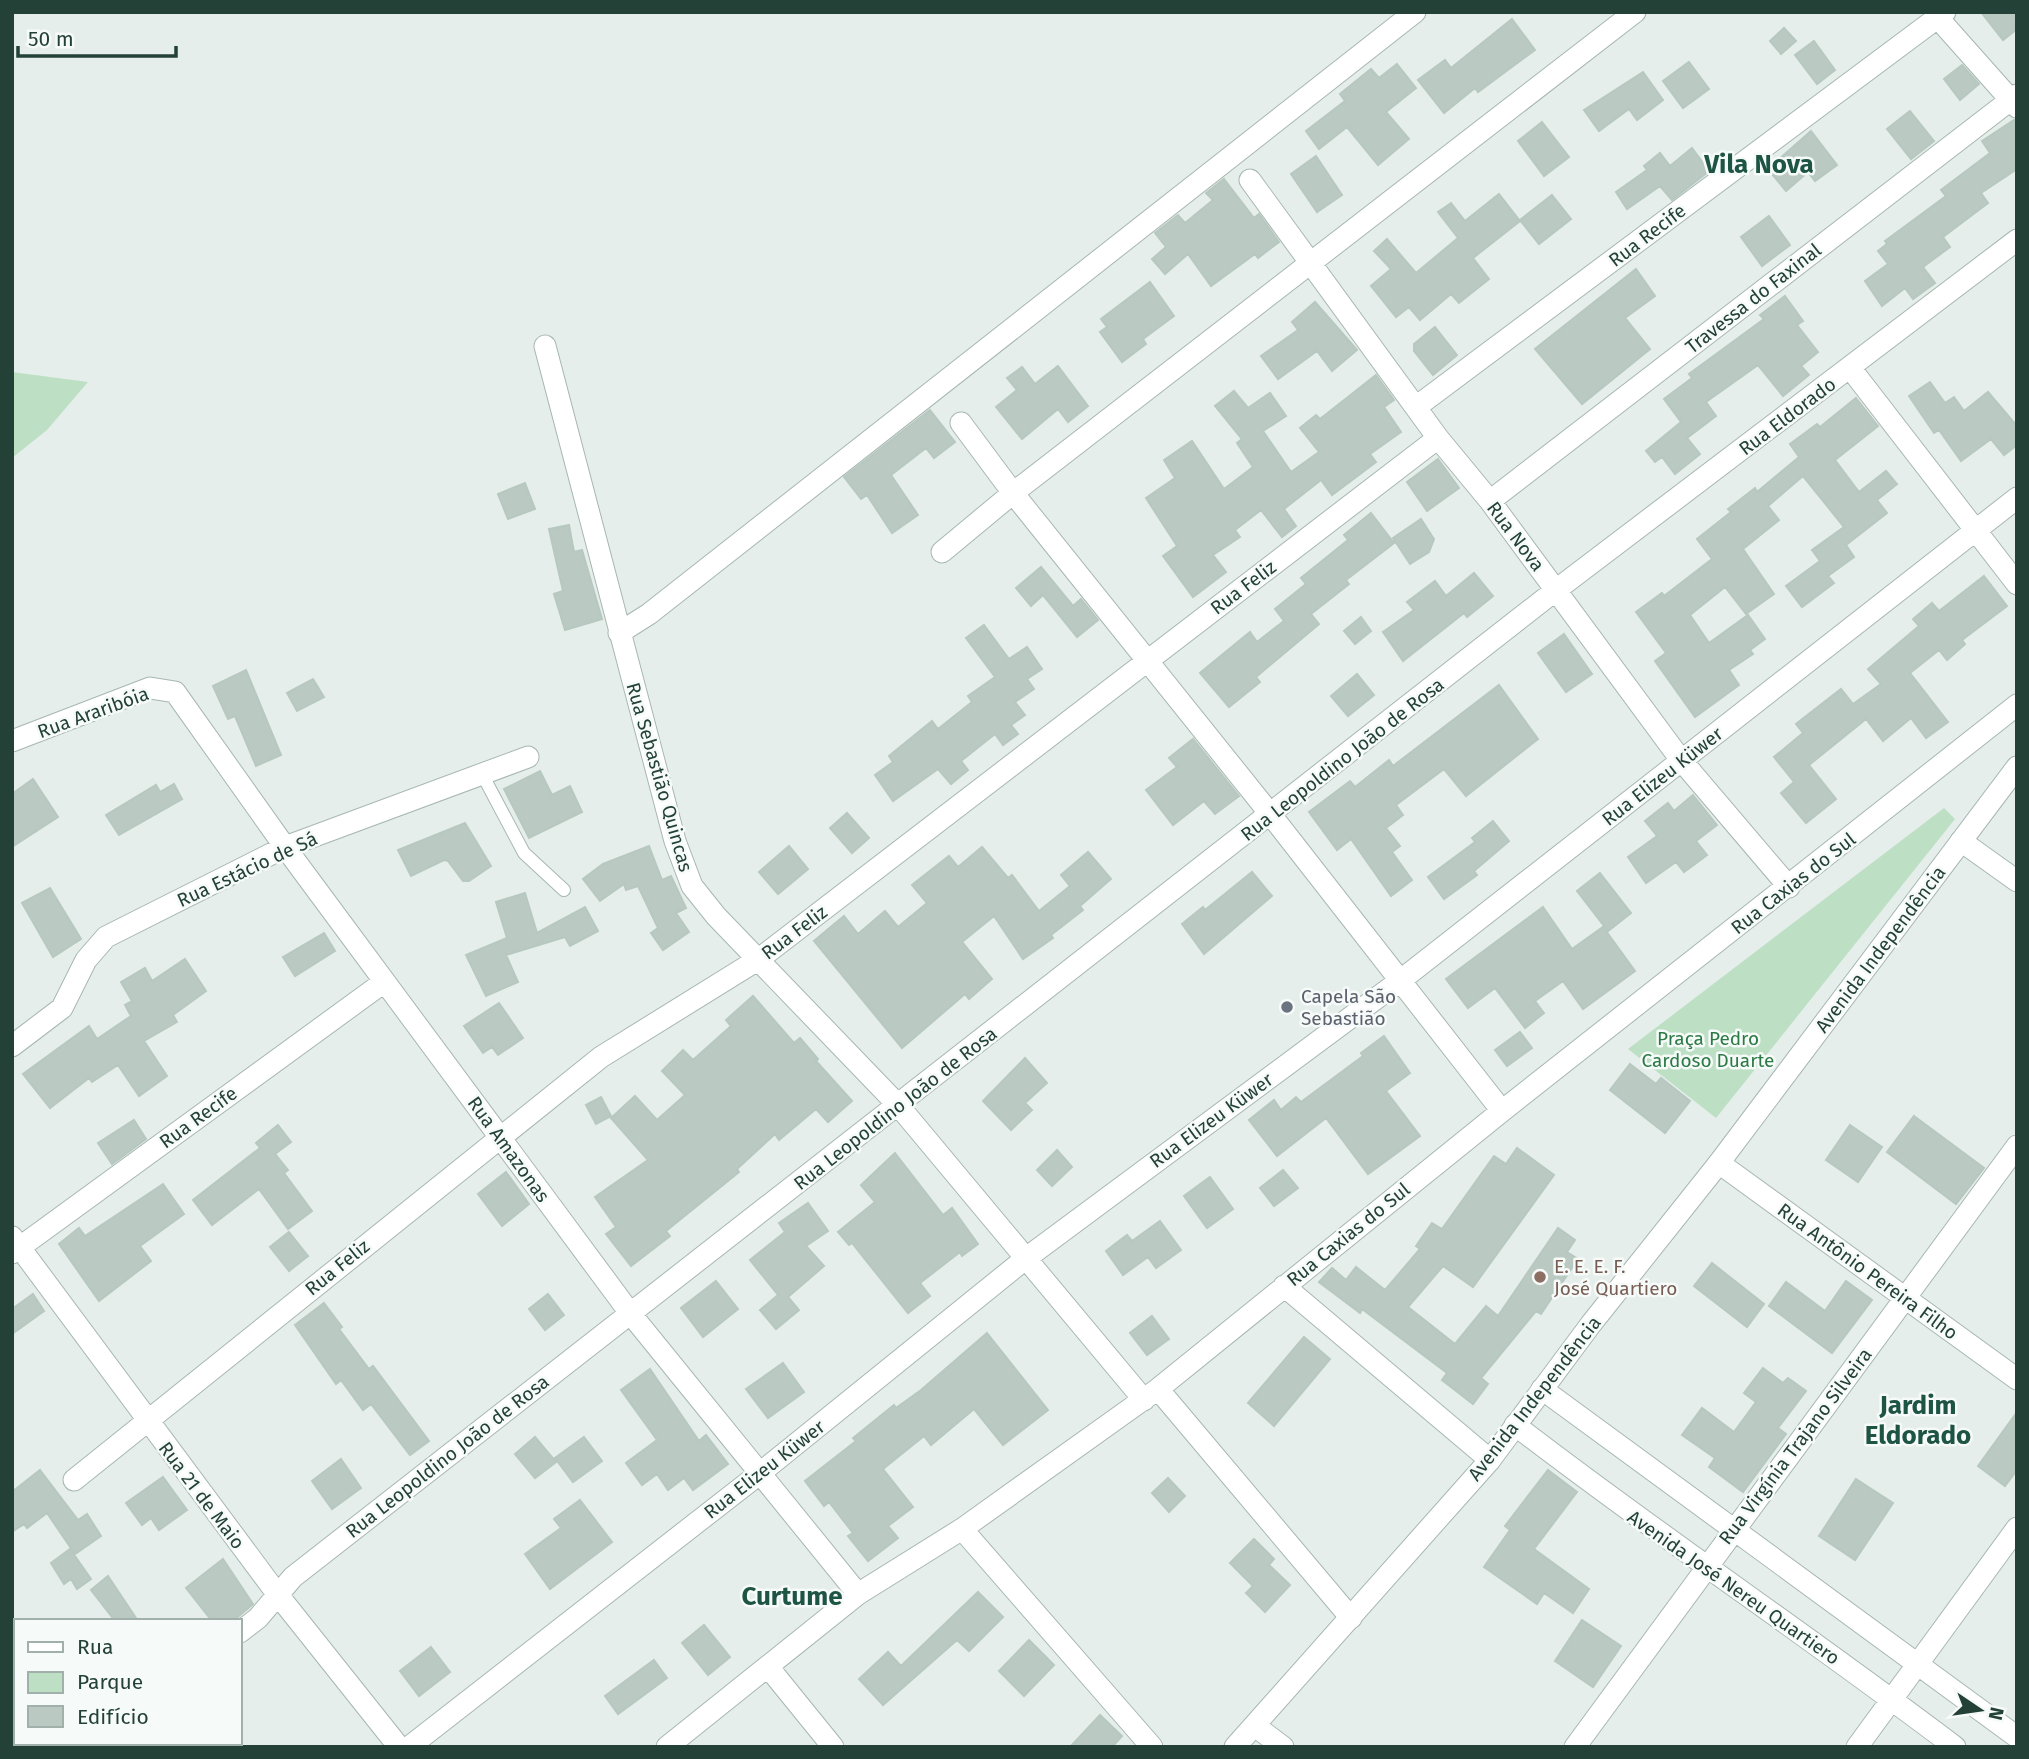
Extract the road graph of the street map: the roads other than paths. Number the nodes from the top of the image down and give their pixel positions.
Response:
1 (1415, 12) edge
2 (1635, 12) edge
3 (1941, 15) edge
4 (2015, 100) edge
5 (1250, 180) dead end
6 (2017, 240) edge
7 (1310, 262) junction
8 (545, 346) dead end
9 (1850, 369) junction
10 (1416, 407) junction
11 (961, 423) dead end
12 (1438, 438) junction
13 (1013, 493) junction
14 (2017, 498) edge
15 (1490, 501) junction
16 (1974, 530) junction
17 (942, 552) dead end
18 (2017, 584) edge
19 (1556, 590) junction
20 (619, 633) junction
21 (1148, 660) junction
22 (174, 692) joint
23 (2017, 705) edge
24 (12, 741) edge
25 (528, 757) dead end
26 (1681, 760) junction
27 (2017, 766) edge
28 (482, 774) junction
29 (1271, 815) junction
30 (1961, 841) junction
31 (285, 847) junction
32 (2017, 881) edge
33 (1788, 887) junction
34 (564, 890) dead end
35 (759, 959) junction
36 (1401, 980) junction
37 (384, 982) junction
38 (12, 1046) edge
39 (898, 1105) junction
40 (1502, 1111) junction
41 (501, 1137) junction
42 (2017, 1146) edge
43 (1718, 1163) junction
44 (15, 1246) edge
45 (1025, 1259) junction
46 (1284, 1286) junction
47 (1905, 1298) junction
48 (629, 1313) junction
49 (2017, 1379) edge
50 (1542, 1390) junction
51 (1151, 1394) junction
52 (146, 1421) junction
53 (1515, 1425) junction
54 (1490, 1460) junction
55 (759, 1474) junction
56 (74, 1480) dead end
57 (2017, 1528) edge
58 (1734, 1529) junction
59 (962, 1530) junction
60 (1706, 1564) junction
61 (858, 1594) junction
62 (278, 1595) junction
63 (1351, 1618) junction
64 (242, 1630) edge
65 (1917, 1665) junction
66 (769, 1668) junction
67 (1892, 1700) junction
68 (1255, 1726) junction
69 (2017, 1737) edge
70 (399, 1747) edge
71 (409, 1747) edge
72 (667, 1747) edge
73 (833, 1747) edge
74 (1152, 1747) edge
75 (1235, 1747) edge
76 (1283, 1747) edge
77 (1575, 1747) edge
78 (1857, 1747) edge
79 (1955, 1747) edge

1 - 20 street
2 - 7 street
3 - 4 street
3 - 10 street, Rua Recife
4 - 15 street, Travessa do Faxinal
5 - 7 street, Rua Nova
6 - 9 street, Rua Eldorado
7 - 10 street, Rua Nova
7 - 13 street
8 - 20 street, Rua Sebastião Quincas
9 - 16 street
9 - 19 street, Rua Eldorado
10 - 12 street, Rua Nova
11 - 13 street
12 - 15 street, Rua Nova
12 - 21 street, Rua Feliz
13 - 17 street
13 - 21 street
14 - 16 street, Rua Elizeu Küwer
15 - 19 street, Rua Nova
16 - 18 street
16 - 26 street, Rua Elizeu Küwer
19 - 26 street, Rua Nova
19 - 29 street, Rua Leopoldino João de Rosa
20 - 35 street, Rua Sebastião Quincas
21 - 29 street
21 - 35 street, Rua Feliz
22 - 24 street, Rua Araribóia
22 - 31 street, Rua Amazonas
23 - 33 street, Rua Caxias do Sul
25 - 28 street, Rua Estácio de Sá
26 - 33 street, Rua Nova
26 - 36 street, Rua Elizeu Küwer
27 - 30 street, Avenida Independência
28 - 31 street, Rua Estácio de Sá
28 - 34 lane
29 - 36 street
29 - 39 street, Rua Leopoldino João de Rosa
30 - 32 street
30 - 43 street, Avenida Independência
31 - 37 street, Rua Amazonas
31 - 38 street, Rua Estácio de Sá
33 - 40 street, Rua Caxias do Sul
35 - 39 street, Rua Sebastião Quincas
35 - 41 street, Rua Feliz
36 - 40 street
36 - 45 street, Rua Elizeu Küwer
37 - 41 street, Rua Amazonas
37 - 44 street, Rua Recife
39 - 45 street, Rua Sebastião Quincas
39 - 48 street, Rua Leopoldino João de Rosa
40 - 46 street, Rua Caxias do Sul
41 - 48 street, Rua Amazonas
41 - 52 street, Rua Feliz
42 - 47 street, Rua Virgínia Trajano Silveira
43 - 47 street, Rua Antônio Pereira Filho
43 - 50 street, Avenida Independência
44 - 52 street, Rua 21 de Maio
45 - 51 street, Rua Sebastião Quincas
45 - 55 street, Rua Elizeu Küwer
46 - 51 street, Rua Caxias do Sul
46 - 54 street
47 - 49 street, Rua Antônio Pereira Filho
47 - 58 street, Rua Virgínia Trajano Silveira
48 - 55 street, Rua Amazonas
48 - 62 street, Rua Leopoldino João de Rosa
50 - 53 street, Avenida Independência
50 - 58 street
51 - 59 street, Rua Caxias do Sul
51 - 63 street, Rua Sebastião Quincas
52 - 56 street, Rua Feliz
52 - 62 street, Rua 21 de Maio
53 - 54 street, Avenida Independência
53 - 60 street, Avenida José Nereu Quartiero
54 - 63 street, Avenida Independência
55 - 61 street, Rua Amazonas
55 - 71 street, Rua Elizeu Küwer
57 - 65 street
58 - 60 street, Rua Virgínia Trajano Silveira
58 - 65 street
59 - 61 street, Rua Caxias do Sul
59 - 74 street
60 - 67 street, Avenida José Nereu Quartiero
60 - 77 street, Rua Virgínia Trajano Silveira
61 - 66 street, Rua Caxias do Sul
62 - 64 street, Rua Leopoldino João de Rosa
62 - 70 street, Rua 21 de Maio
63 - 68 street, Avenida Independência
65 - 67 street
65 - 69 street
66 - 72 street, Rua Caxias do Sul
66 - 73 street
67 - 78 street
67 - 79 street, Avenida José Nereu Quartiero
68 - 75 street, Avenida Independência
68 - 76 street

